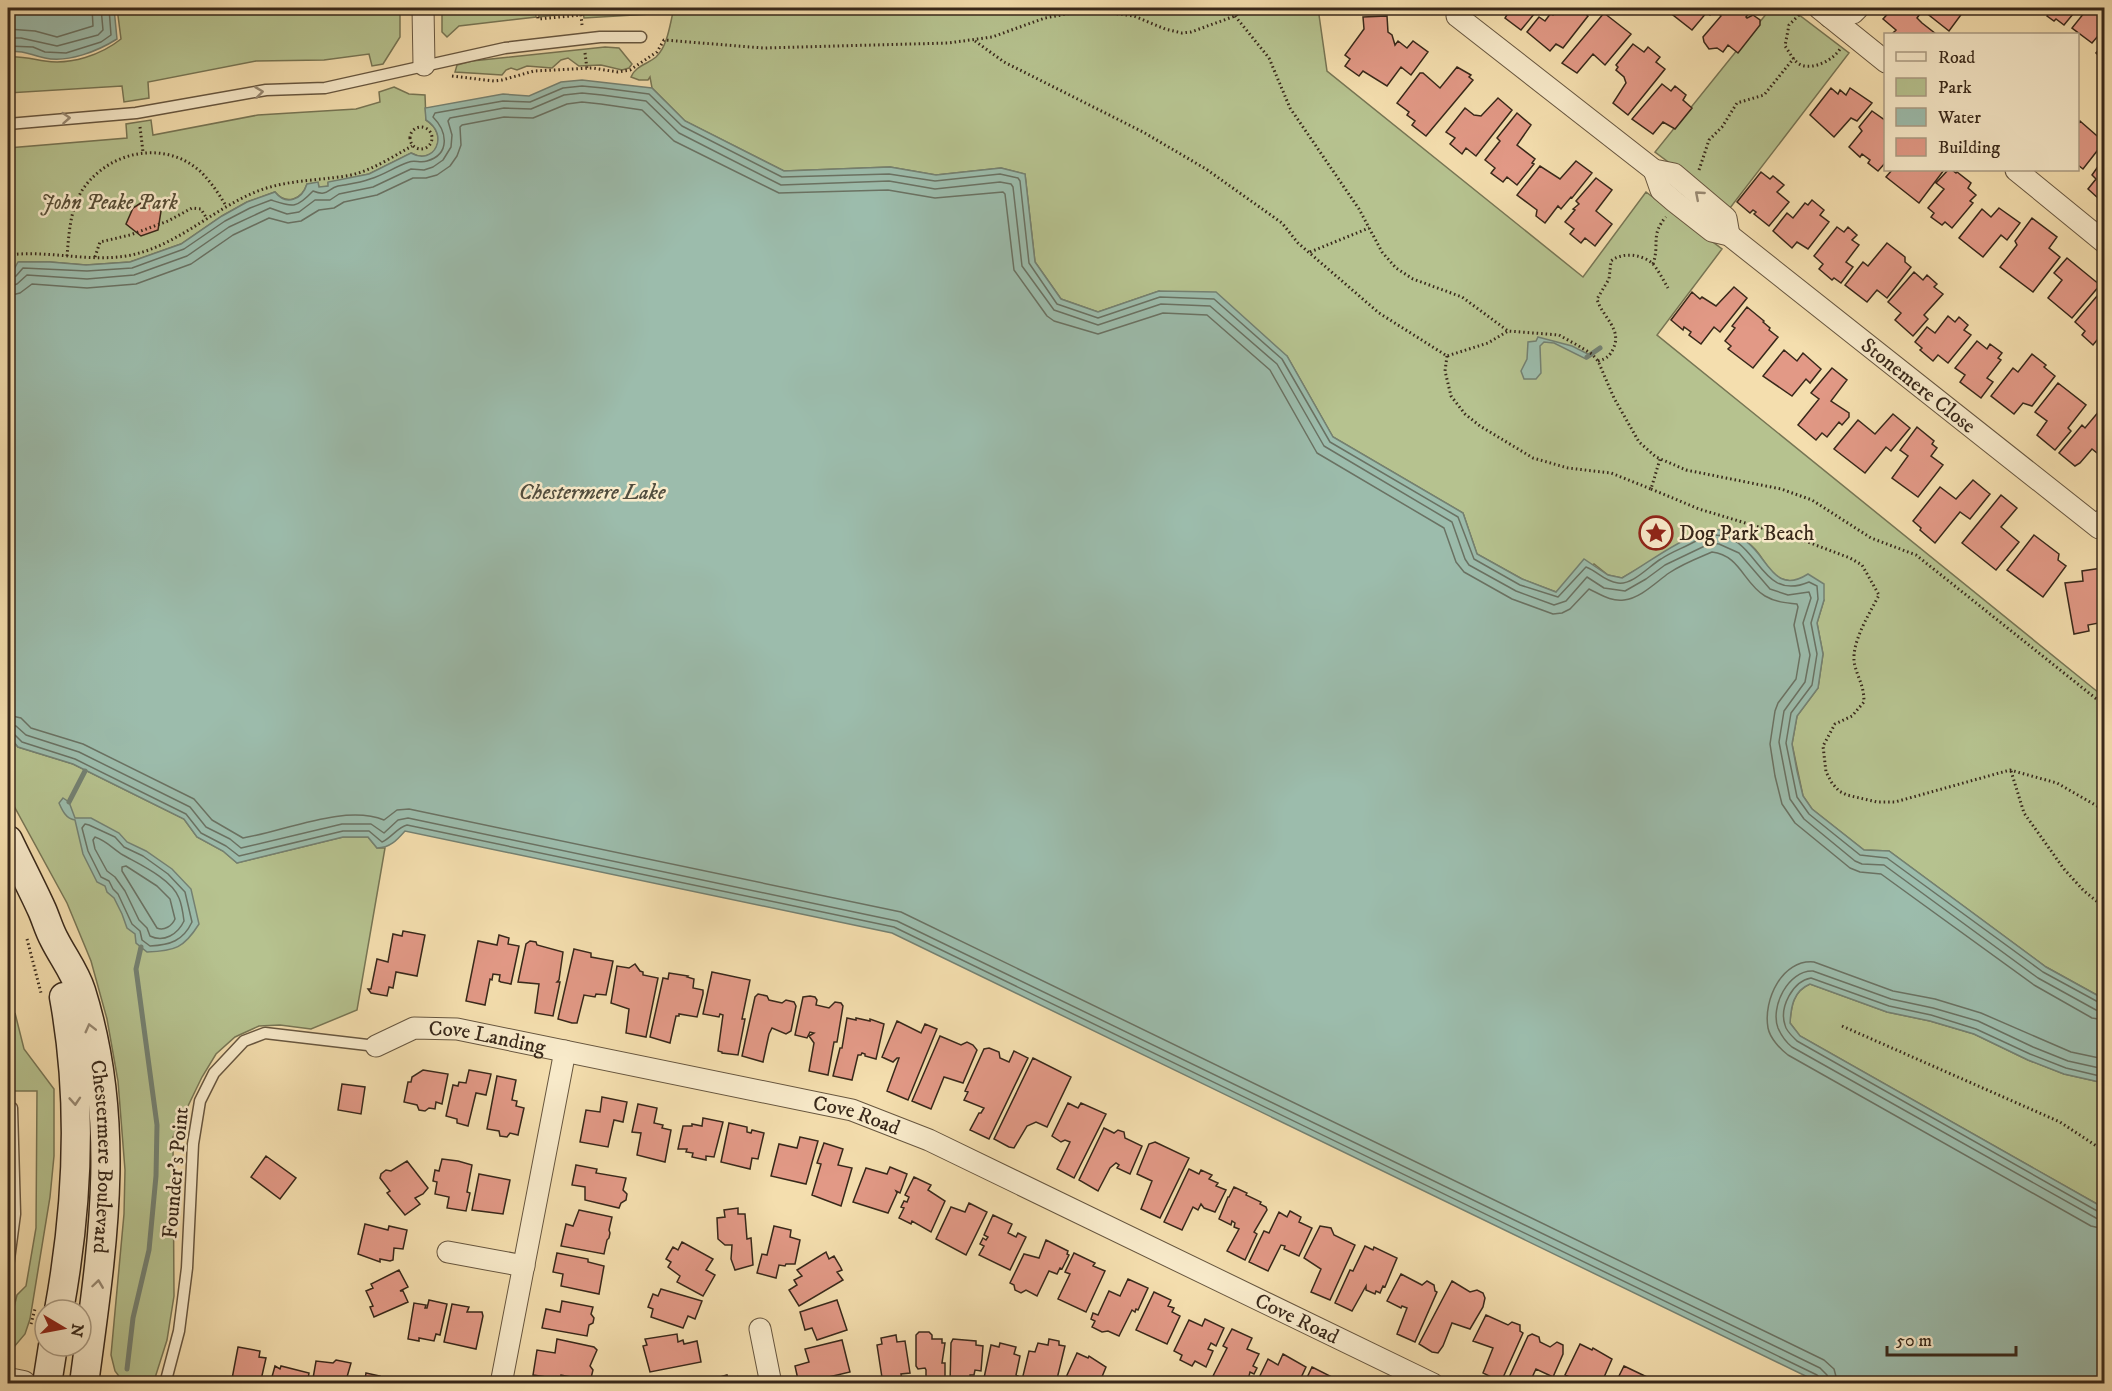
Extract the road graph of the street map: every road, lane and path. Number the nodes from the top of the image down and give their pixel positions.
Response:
1 (423, 8) edge
2 (1246, 8) edge
3 (1464, 8) edge
4 (1858, 8) edge
5 (1820, 12) edge
6 (1235, 16) junction
7 (641, 37) dead end
8 (974, 40) junction
9 (1841, 48) dead end
10 (1794, 58) junction
11 (1884, 60) edge
12 (424, 65) junction
13 (452, 76) dead end
14 (140, 122) dead end
15 (8, 124) edge
16 (412, 146) junction
17 (143, 152) junction
18 (2017, 171) edge
19 (1698, 173) dead end
20 (226, 206) junction
21 (1671, 211) dead end
22 (207, 219) junction
23 (1369, 228) junction
24 (2104, 242) edge
25 (1310, 252) junction
26 (8, 255) edge
27 (67, 256) junction
28 (95, 258) junction
29 (1653, 264) junction
30 (1668, 288) dead end
31 (1508, 332) junction
32 (1447, 356) junction
33 (1598, 361) junction
34 (1660, 458) junction
35 (1651, 489) junction
36 (2104, 519) edge
37 (2104, 705) edge
38 (2010, 770) junction
39 (2104, 810) edge
40 (8, 840) edge
41 (2104, 907) edge
42 (25, 934) dead end
43 (54, 939) junction
44 (43, 1000) dead end
45 (1842, 1026) dead end
46 (376, 1046) joint
47 (566, 1051) junction
48 (12, 1108) dead end
49 (2104, 1151) edge
50 (11, 1155) edge
51 (11, 1215) edge
52 (448, 1252) dead end
53 (524, 1266) junction
54 (8, 1267) edge
55 (51, 1298) edge
56 (760, 1329) dead end
57 (51, 1358) edge
58 (8, 1381) edge
59 (23, 1383) edge
60 (47, 1383) edge
61 (84, 1383) edge
62 (165, 1383) edge
63 (501, 1383) edge
64 (771, 1383) edge
65 (1433, 1383) edge

1 - 12 street
2 - 6 path
3 - 36 street, Stonemere Close
4 - 5 street
5 - 10 path
5 - 11 street
6 - 8 path
6 - 23 path
7 - 12 lane
8 - 13 path
8 - 25 path
9 - 10 path
10 - 19 path
15 -> 12 lane
14 - 17 path
16 - 16 path
16 - 20 path
17 - 20 path
17 - 27 path
18 - 24 street
20 - 22 path
21 - 29 path
22 - 28 path
22 - 28 path
23 - 25 path
23 - 31 path
25 - 32 path
26 - 27 path
27 - 28 path
29 - 30 path
29 - 33 path
31 - 32 path
31 - 33 path
32 - 35 path
33 - 34 path
34 - 35 path
34 - 37 path
35 - 38 path
38 - 39 path
38 - 41 path
40 - 43 main road, Chestermere Boulevard
42 - 44 path
43 -> 55 main road, Chestermere Boulevard
61 -> 43 main road, Chestermere Boulevard
45 - 49 path
46 - 47 street, Cove Landing
46 - 62 lane, Founder's Point
47 - 53 street
47 - 65 street, Cove Road
48 - 50 lane
50 - 51 lane
51 - 54 lane
52 - 53 street
53 - 63 street
56 - 64 street
57 - 60 main road
58 - 59 street

